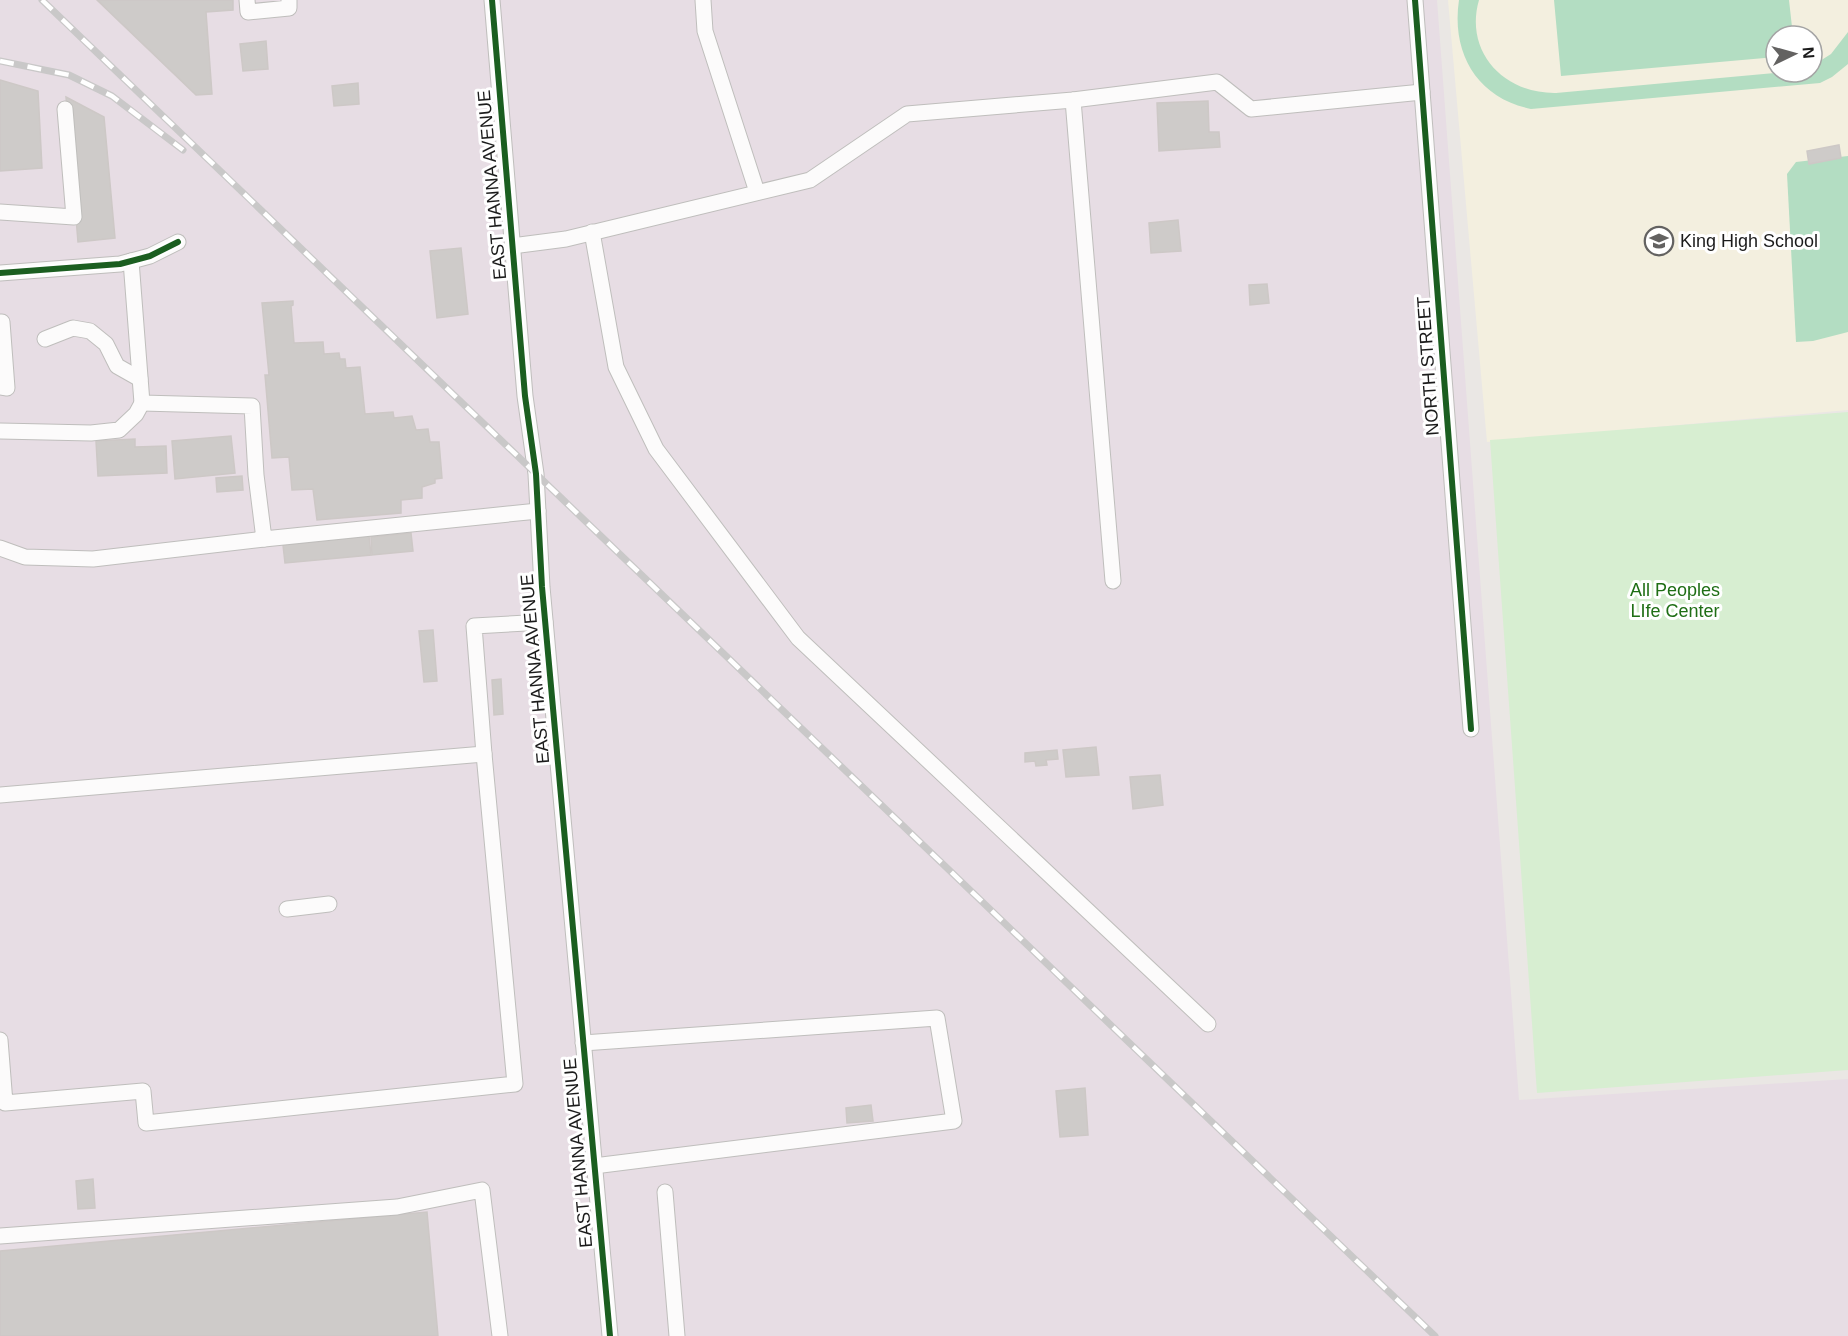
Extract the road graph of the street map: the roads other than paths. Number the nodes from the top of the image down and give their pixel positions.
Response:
1 (247, 0) edge
2 (289, 0) edge
3 (492, 0) edge
4 (703, 0) edge
5 (1415, 0) edge
6 (1422, 92) junction
7 (1073, 100) junction
8 (65, 109) dead end
9 (757, 192) junction
10 (0, 213) edge
11 (592, 232) junction
12 (178, 242) dead end
13 (512, 246) junction
14 (131, 261) junction
15 (0, 273) edge
16 (0, 322) edge
17 (45, 339) dead end
18 (140, 379) junction
19 (0, 387) edge
20 (142, 404) junction
21 (0, 431) edge
22 (538, 510) junction
23 (264, 539) junction
24 (0, 548) edge
25 (1113, 581) dead end
26 (545, 622) junction
27 (1471, 729) dead end
28 (483, 754) junction
29 (0, 795) edge
30 (329, 904) dead end
31 (287, 909) dead end
32 (1208, 1024) dead end
33 (0, 1040) edge
34 (583, 1043) junction
35 (594, 1166) junction
36 (665, 1192) dead end
37 (0, 1236) edge
38 (500, 1336) edge
39 (610, 1336) edge
40 (677, 1336) edge

1 - 2 street
3 - 13 street, EAST HANNA AVENUE
4 - 9 street
5 - 6 street, NORTH STREET
6 - 7 street
6 - 27 street, NORTH STREET
7 - 9 street
7 - 25 street
8 - 10 street
9 - 11 street
11 - 13 street
11 - 32 street
12 - 14 street
13 - 22 street, EAST HANNA AVENUE
14 - 15 street
14 - 18 street
16 - 19 street
17 - 18 street
18 - 20 street
20 - 21 street
20 - 23 street
22 - 23 street
22 - 26 street, EAST HANNA AVENUE
23 - 24 street
26 - 28 street
26 - 34 street, EAST HANNA AVENUE
28 - 29 street
28 - 33 street
30 - 31 street
34 - 35 street, EAST HANNA AVENUE
34 - 35 street
35 - 39 street, EAST HANNA AVENUE
36 - 40 street
37 - 38 street

